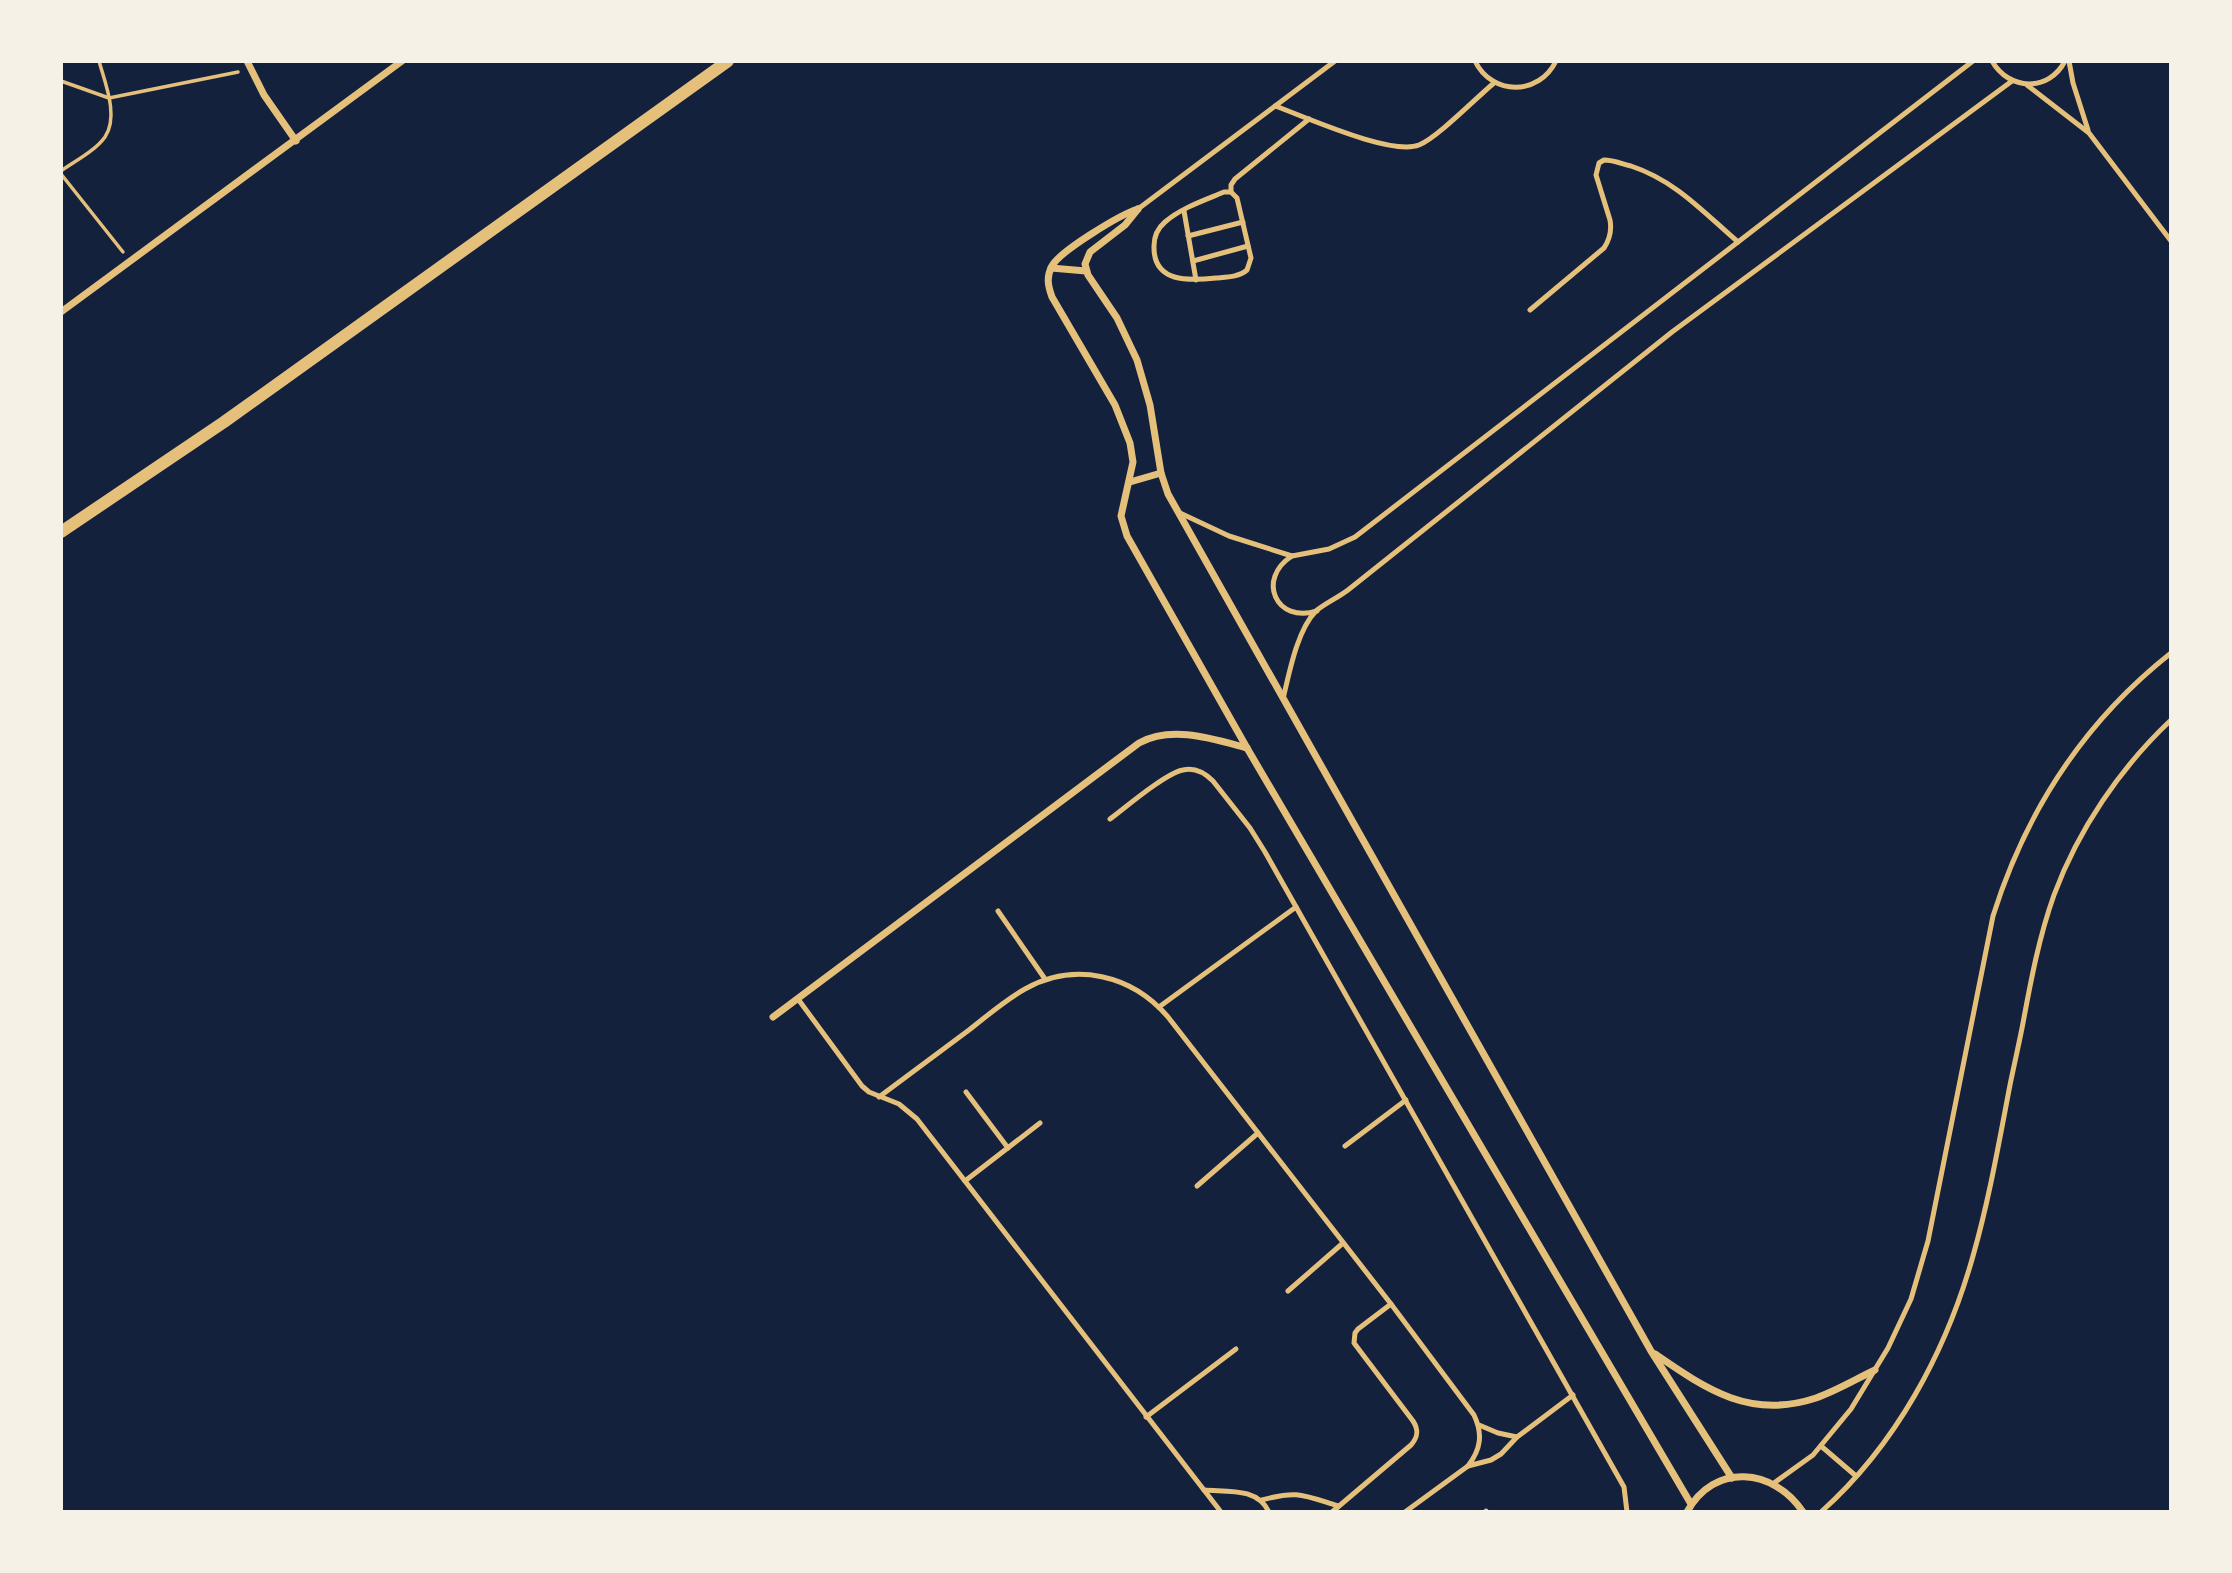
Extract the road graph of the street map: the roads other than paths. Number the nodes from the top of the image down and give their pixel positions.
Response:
1 (247, 61) edge
2 (402, 61) edge
3 (728, 61) edge
4 (1335, 61) edge
5 (1475, 61) edge
6 (1556, 61) edge
7 (1973, 61) edge
8 (1992, 61) edge
9 (2067, 61) edge
10 (2012, 81) junction
11 (1494, 83) junction
12 (2027, 85) junction
13 (1275, 106) junction
14 (1309, 119) junction
15 (2089, 133) junction
16 (296, 141) junction
17 (1231, 192) junction
18 (1138, 209) junction
19 (1184, 211) junction
20 (1243, 222) junction
21 (1188, 236) junction
22 (2171, 241) edge
23 (1738, 242) junction
24 (1248, 246) junction
25 (1193, 261) junction
26 (1051, 268) junction
27 (1086, 271) junction
28 (1196, 279) junction
29 (1530, 310) dead end
30 (61, 312) edge
31 (1161, 473) junction
32 (1130, 482) junction
33 (1177, 512) junction
34 (61, 532) edge
35 (1292, 556) junction
36 (1317, 611) junction
37 (2171, 653) edge
38 (1283, 699) junction
39 (2171, 720) edge
40 (1247, 748) junction
41 (1110, 819) dead end
42 (1296, 907) junction
43 (998, 911) dead end
44 (1045, 979) junction
45 (797, 999) junction
46 (1159, 1007) junction
47 (773, 1017) dead end
48 (967, 1092) dead end
49 (879, 1097) junction
50 (1406, 1100) junction
51 (1040, 1124) dead end
52 (1258, 1133) junction
53 (1345, 1146) dead end
54 (1008, 1148) junction
55 (965, 1181) junction
56 (1197, 1186) dead end
57 (1343, 1243) junction
58 (1289, 1291) dead end
59 (1391, 1304) junction
60 (1236, 1349) dead end
61 (1651, 1351) junction
62 (1875, 1370) junction
63 (1573, 1395) junction
64 (1146, 1417) junction
65 (1479, 1425) junction
66 (1517, 1437) junction
67 (1821, 1446) junction
68 (1468, 1466) junction
69 (1856, 1476) junction
70 (1732, 1478) junction
71 (1774, 1483) junction
72 (1203, 1490) junction
73 (1262, 1500) junction
74 (1338, 1507) junction
75 (1688, 1508) edge
76 (1221, 1512) edge
77 (1269, 1512) edge
78 (1332, 1512) edge
79 (1405, 1512) edge
80 (1627, 1512) edge
81 (1803, 1512) edge
82 (1821, 1512) edge

1 - 16 street
2 - 16 street
3 - 34 street
4 - 13 lane
5 - 11 lane
6 - 11 lane
7 - 23 lane
8 - 10 lane
9 - 12 lane
9 - 15 lane
10 - 12 lane
10 - 36 lane
11 - 14 lane
12 - 15 lane
13 - 14 lane
13 - 18 lane
14 - 17 lane
15 - 22 lane
16 - 30 street
17 - 19 lane
17 - 20 lane
18 - 26 street
18 - 27 street
19 - 21 lane
19 - 28 lane
20 - 21 lane
20 - 24 lane
21 - 25 lane
23 - 29 lane
23 - 35 lane
24 - 25 lane
24 - 28 lane
25 - 28 lane
26 - 27 street
26 - 32 street
27 - 31 street
31 - 32 street
31 - 33 street
32 - 40 street
33 - 35 lane
33 - 38 street
35 - 36 lane
36 - 38 lane
37 - 62 lane
38 - 61 street
39 - 69 lane
40 - 45 street
40 - 75 street
41 - 42 lane
42 - 46 lane
42 - 50 lane
43 - 44 lane
44 - 46 lane
44 - 49 lane
45 - 47 street
45 - 49 lane
46 - 52 lane
48 - 54 lane
49 - 55 lane
50 - 53 lane
50 - 63 lane
51 - 54 lane
52 - 56 lane
52 - 57 lane
54 - 55 lane
55 - 64 lane
57 - 58 lane
57 - 59 lane
59 - 65 lane
59 - 74 lane
60 - 64 lane
61 - 62 street
61 - 70 street
62 - 67 lane
63 - 66 lane
63 - 80 lane
64 - 72 lane
65 - 66 lane
65 - 68 lane
66 - 68 lane
67 - 69 lane
67 - 71 lane
68 - 79 lane
69 - 82 lane
70 - 71 street
70 - 75 street
71 - 81 street
72 - 73 lane
72 - 76 lane
73 - 74 lane
73 - 77 lane
74 - 78 lane

